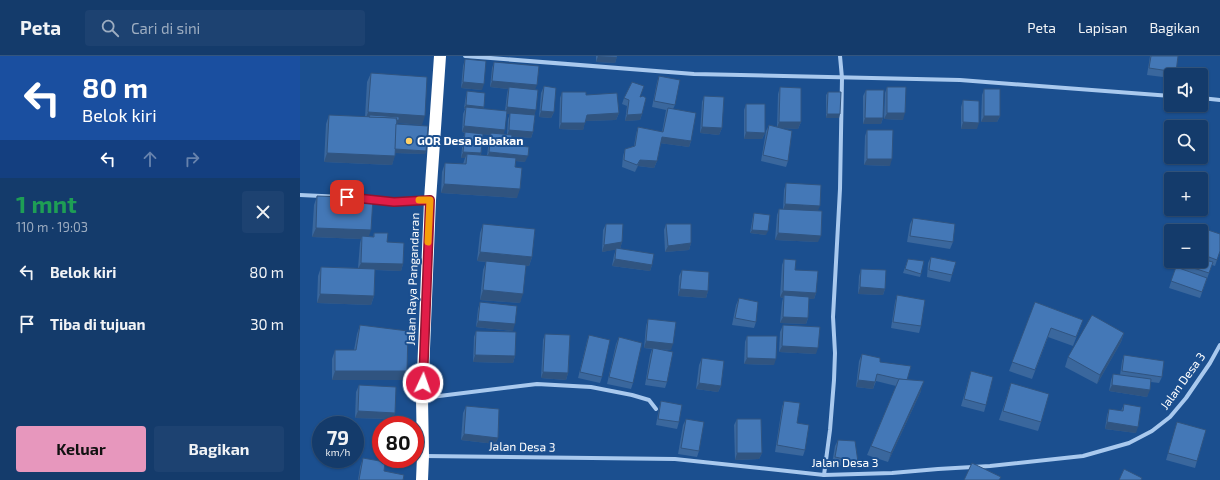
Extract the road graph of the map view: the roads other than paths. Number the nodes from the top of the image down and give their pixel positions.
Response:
1 (440, 56) edge
2 (465, 56) edge
3 (840, 56) edge
4 (842, 78) junction
5 (1164, 95) edge
6 (1208, 99) edge
7 (1220, 100) edge
8 (300, 195) edge
9 (347, 197) edge
10 (362, 199) edge
11 (430, 200) junction
12 (1220, 345) edge
13 (422, 398) junction
14 (656, 409) dead end
15 (422, 416) edge
16 (424, 456) edge
17 (422, 468) edge
18 (824, 475) junction
19 (422, 480) edge

1 - 11 highway, Jalan Raya Pangandaran
2 - 4 street
3 - 4 street
4 - 5 street
4 - 18 street
6 - 7 street
8 - 9 street
10 - 11 street
11 - 13 highway, Jalan Raya Pangandaran
12 - 18 street, Jalan Desa 3
13 - 14 street
13 - 15 highway, Jalan Raya Pangandaran
16 - 18 street, Jalan Desa 3
17 - 19 highway, Jalan Raya Pangandaran

